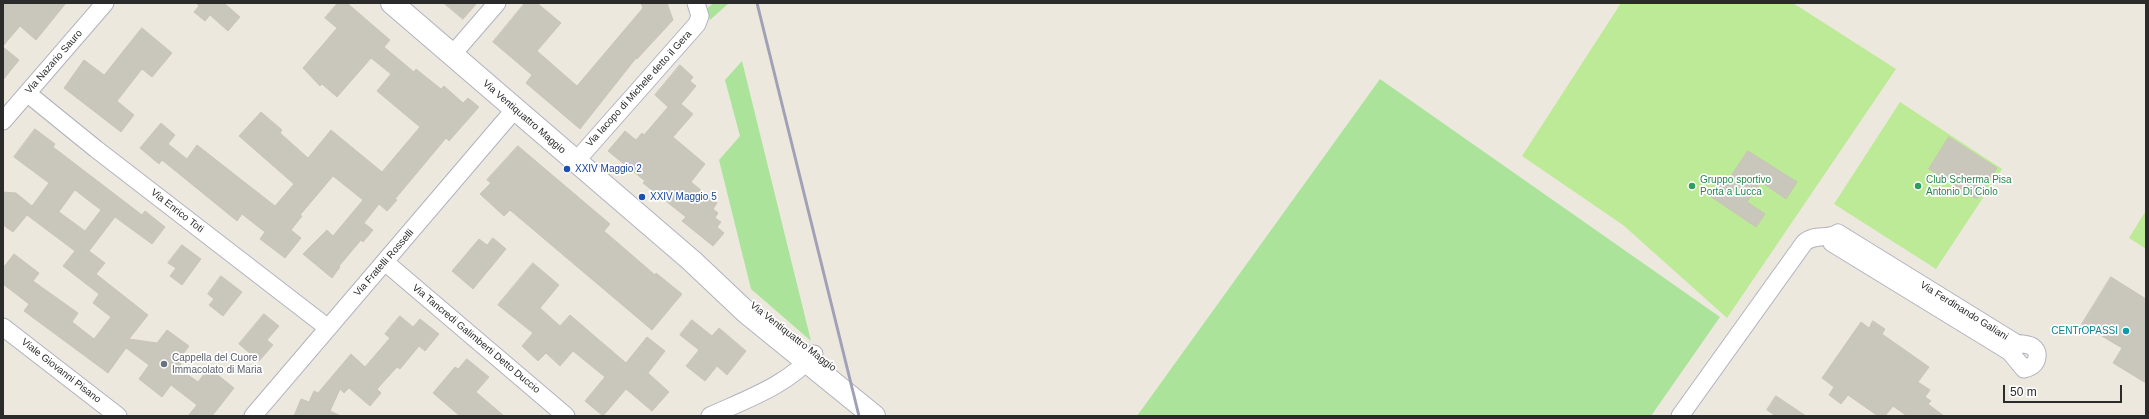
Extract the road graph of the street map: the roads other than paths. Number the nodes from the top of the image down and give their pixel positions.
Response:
1 (105, 3) edge
2 (392, 3) edge
3 (497, 3) edge
4 (698, 10) edge
5 (452, 55) junction
6 (27, 93) junction
7 (515, 109) junction
8 (3, 121) edge
9 (576, 161) junction
10 (1832, 237) junction
11 (385, 262) junction
12 (3, 327) edge
13 (328, 328) junction
14 (811, 358) junction
15 (1684, 414) edge
16 (118, 416) edge
17 (253, 416) edge
18 (566, 416) edge
19 (710, 416) edge
20 (874, 416) edge
21 (890, 416) edge

1 - 6 street, Via Nazario Sauro
2 - 5 street, Via Ventiquattro Maggio
3 - 5 street
4 - 9 street, Via Iacopo di Michele detto il Gera
5 - 7 street, Via Ventiquattro Maggio
6 - 8 street, Via Nazario Sauro
6 - 13 street, Via Enrico Toti
7 - 9 street, Via Ventiquattro Maggio
7 - 11 street, Via Fratelli Rosselli
9 - 14 street, Via Ventiquattro Maggio
10 - 10 street, Via Ferdinando Galiani
10 - 15 street, Via Ferdinando Galiani
11 - 13 street, Via Fratelli Rosselli
11 - 18 street, Via Tancredi Galimberti Detto Duccio
12 - 16 street, Viale Giovanni Pisano
13 - 17 street, Via Fratelli Rosselli
14 - 19 street
14 - 20 street, Via Ventiquattro Maggio
14 - 21 street, Via Ventiquattro Maggio

